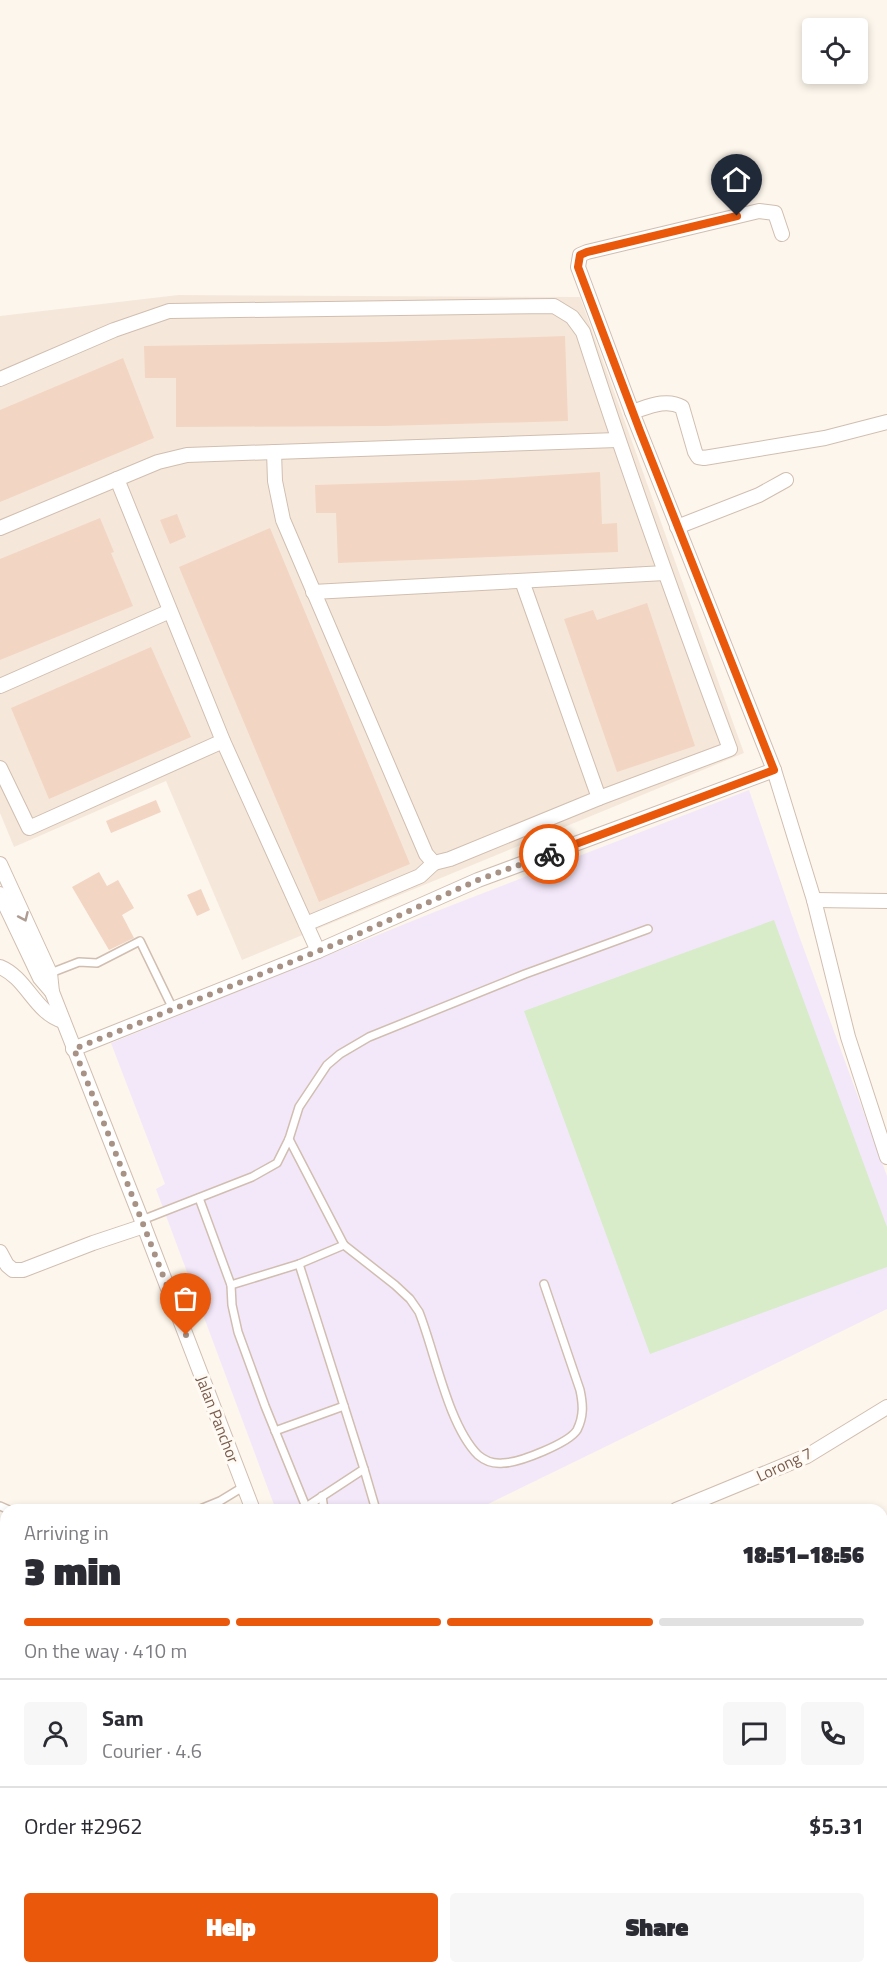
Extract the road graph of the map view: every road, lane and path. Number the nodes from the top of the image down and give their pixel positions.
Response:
1 (782, 234) dead end
2 (0, 379) edge
3 (632, 412) junction
4 (887, 422) edge
5 (617, 440) junction
6 (274, 452) junction
7 (117, 479) junction
8 (786, 480) dead end
9 (677, 526) junction
10 (0, 528) edge
11 (664, 573) junction
12 (522, 581) junction
13 (313, 592) junction
14 (170, 611) junction
15 (0, 686) edge
16 (223, 741) junction
17 (0, 768) edge
18 (774, 770) junction
19 (599, 798) junction
20 (434, 863) junction
21 (0, 864) edge
22 (0, 894) edge
23 (814, 900) junction
24 (887, 901) edge
25 (306, 924) junction
26 (648, 929) dead end
27 (318, 951) junction
28 (0, 967) edge
29 (45, 975) junction
30 (174, 1011) junction
31 (63, 1020) junction
32 (74, 1049) junction
33 (289, 1139) junction
34 (887, 1157) edge
35 (199, 1198) junction
36 (143, 1223) junction
37 (344, 1245) junction
38 (0, 1252) edge
39 (299, 1264) junction
40 (544, 1284) dead end
41 (231, 1285) junction
42 (344, 1406) junction
43 (887, 1407) edge
44 (275, 1431) junction
45 (364, 1469) junction
46 (243, 1487) junction
47 (322, 1496) junction
48 (213, 1504) edge
49 (250, 1504) edge
50 (301, 1504) edge
51 (310, 1504) edge
52 (323, 1504) edge
53 (374, 1504) edge
54 (691, 1504) edge

1 - 3 street
2 - 5 street
3 - 4 street
3 - 9 street
5 - 6 street
5 - 11 street
6 - 7 street
6 - 13 street
7 - 10 street
7 - 14 street
8 - 9 street
9 - 18 street
11 - 12 street
11 - 19 street
12 - 13 street
12 - 19 street
13 - 20 street
14 - 15 street
14 - 16 street
16 - 17 street
16 - 25 street
18 - 23 street
18 - 27 street
19 - 20 street
20 - 25 street
21 -> 29 street, Jalan Panchor
22 - 29 street, Jalan Panchor
23 - 24 street
23 - 34 street
25 - 27 street
26 - 33 lane
27 - 30 street
28 - 31 street
29 - 30 lane
29 - 31 street, Jalan Panchor
30 - 32 street
31 - 32 street, Jalan Panchor
32 - 36 street, Jalan Panchor
33 - 35 lane
33 - 37 lane
35 - 36 lane
35 - 41 lane
36 - 38 street
36 - 46 street, Jalan Panchor
37 - 39 lane
37 - 40 lane
39 - 41 lane
39 - 42 lane
41 - 44 lane
42 - 44 lane
42 - 45 lane
43 - 54 street, Lorong 7
44 - 50 lane
45 - 47 lane
45 - 53 lane
46 - 48 lane
46 - 49 street, Jalan Panchor
47 - 51 lane
47 - 52 lane

